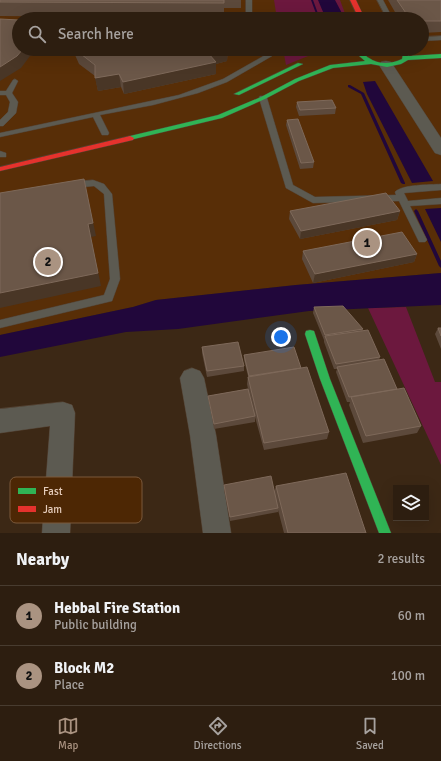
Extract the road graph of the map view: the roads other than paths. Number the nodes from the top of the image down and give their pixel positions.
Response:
1 (249, 0) edge
2 (353, 0) edge
3 (380, 0) edge
4 (250, 12) edge
5 (359, 12) edge
6 (386, 12) edge
7 (441, 38) edge
8 (429, 39) edge
9 (441, 48) edge
10 (429, 49) edge
11 (429, 55) edge
12 (268, 56) edge
13 (361, 56) edge
14 (403, 56) edge
15 (441, 56) edge
16 (306, 61) dead end
17 (372, 62) junction
18 (386, 65) junction
19 (15, 81) dead end
20 (4, 93) edge
21 (227, 98) dead end
22 (263, 98) junction
23 (95, 114) junction
24 (0, 124) edge
25 (105, 133) dead end
26 (0, 134) edge
27 (437, 138) edge
28 (441, 150) edge
29 (0, 169) edge
30 (61, 187) edge
31 (441, 187) edge
32 (403, 201) junction
33 (441, 201) edge
34 (422, 240) dead end
35 (0, 324) edge
36 (310, 334) dead end
37 (192, 378) dead end
38 (0, 421) edge
39 (59, 477) edge
40 (57, 523) edge
41 (56, 533) edge
42 (217, 533) edge
43 (385, 533) edge

1 - 4 lane
2 - 5 street
3 - 6 lane
7 - 8 lane
9 - 10 street
11 - 15 street
12 - 23 lane
13 - 17 street
14 - 18 street
16 - 21 street
17 - 18 street
17 - 22 street
18 - 27 street
19 - 20 lane
20 - 24 lane
22 - 29 street
22 - 32 lane
23 - 25 lane
23 - 26 lane
27 - 28 street
30 - 35 lane
31 - 32 lane
32 - 33 lane
32 - 34 lane
36 - 43 street
37 - 42 street
38 - 39 street
40 - 41 street

